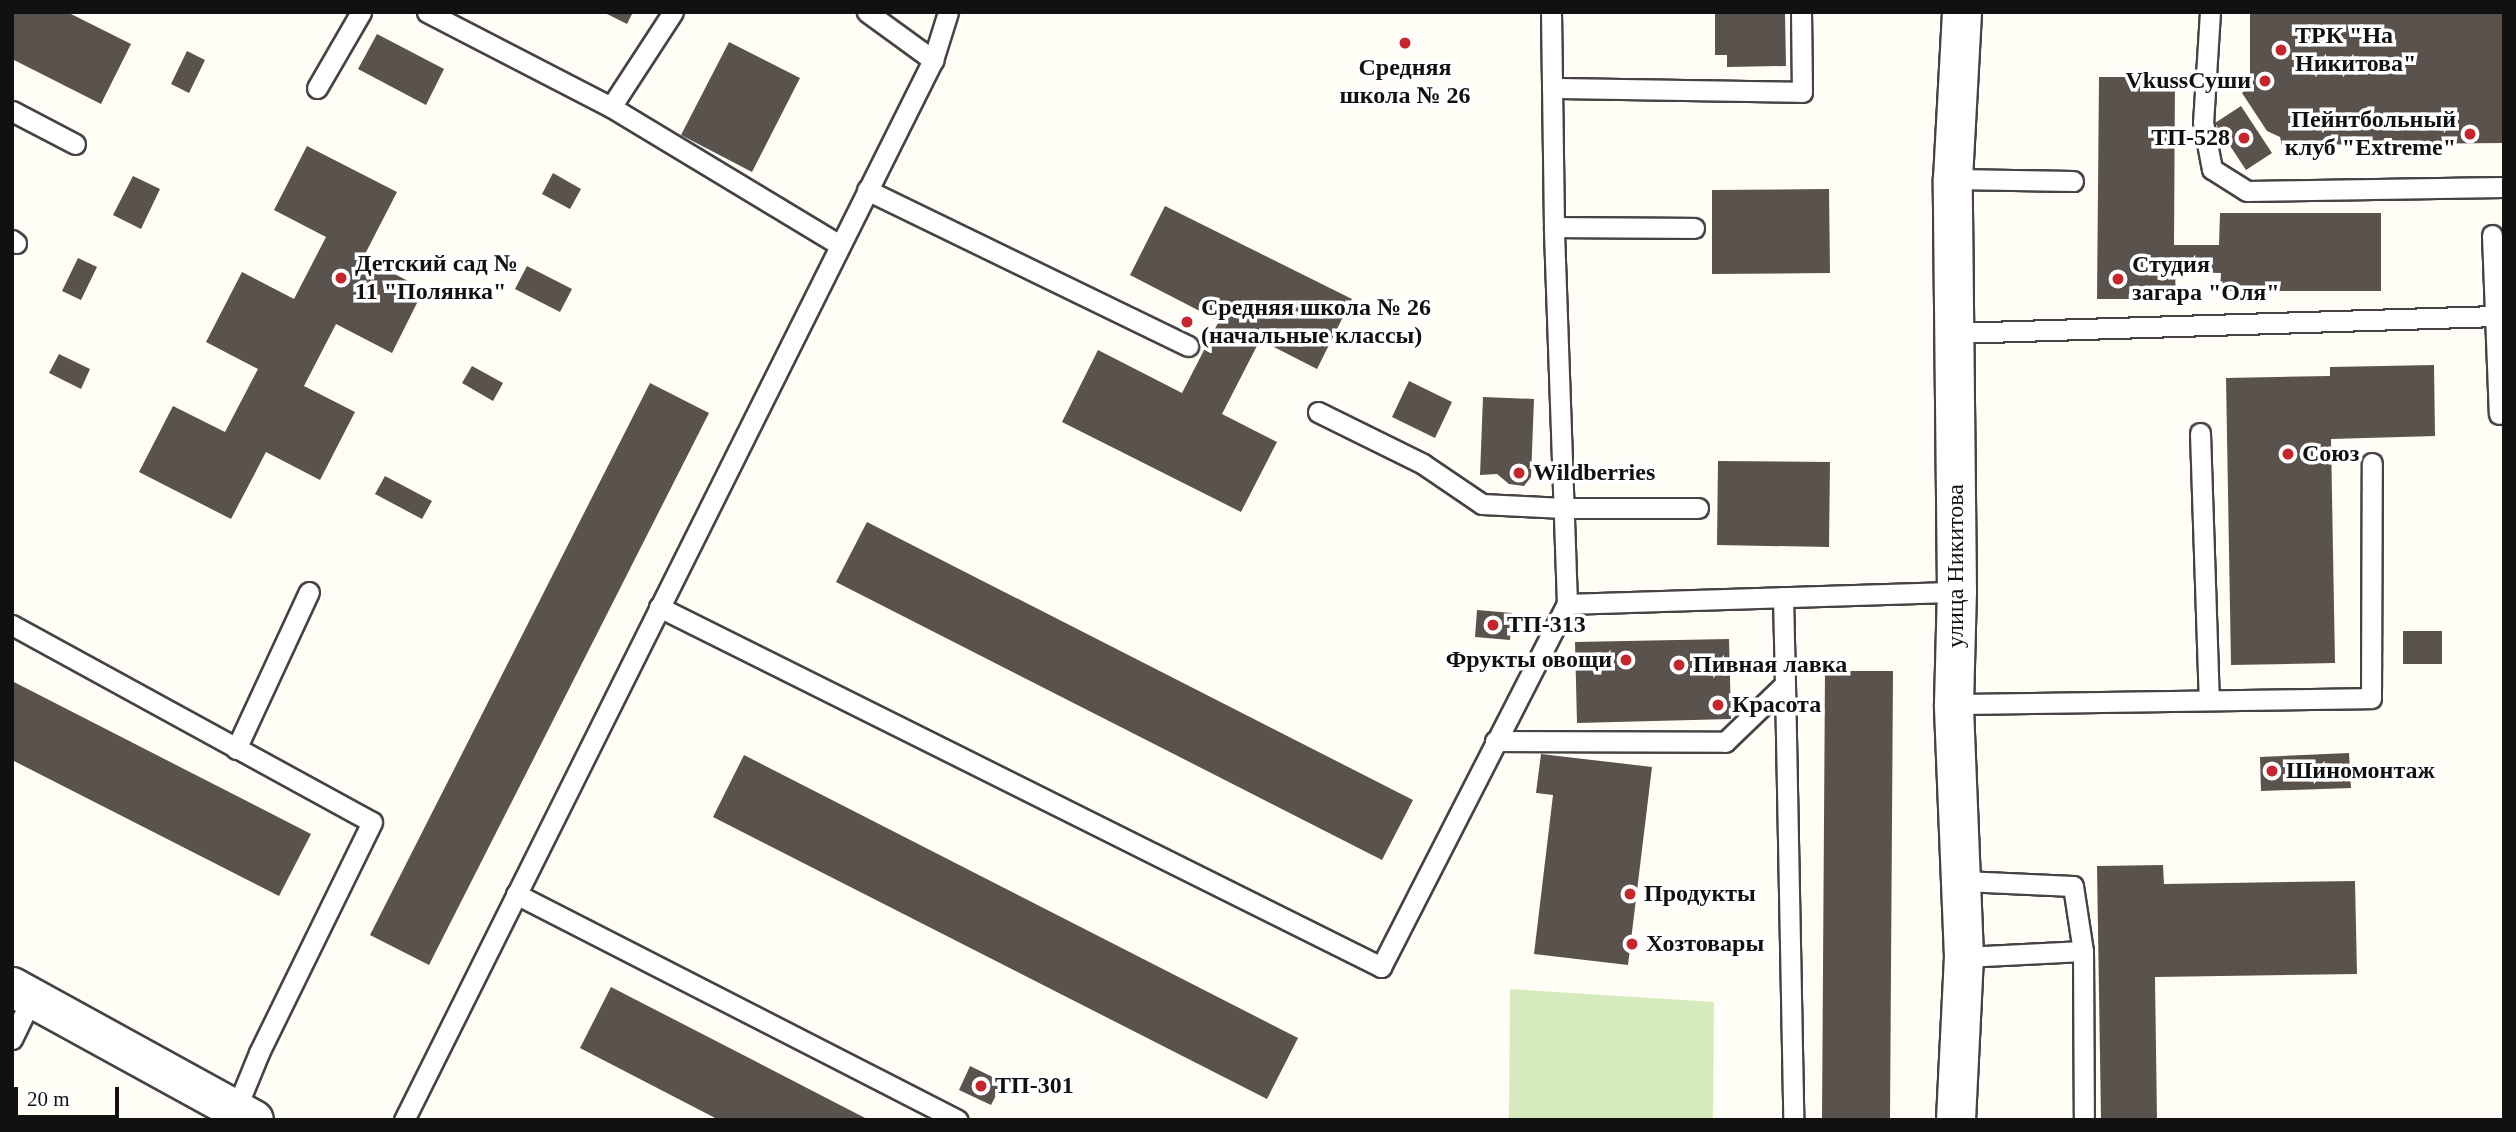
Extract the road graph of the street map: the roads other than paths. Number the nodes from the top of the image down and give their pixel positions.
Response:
1 (361, 12) edge
2 (427, 12) edge
3 (674, 12) edge
4 (867, 12) edge
5 (948, 12) edge
6 (1551, 12) edge
7 (1801, 12) edge
8 (1962, 12) edge
9 (2210, 12) edge
10 (933, 60) junction
11 (317, 88) dead end
12 (1552, 88) junction
13 (611, 107) junction
14 (12, 111) edge
15 (75, 144) dead end
16 (1953, 179) junction
17 (2073, 181) dead end
18 (2504, 187) edge
19 (867, 190) junction
20 (1554, 227) junction
21 (1694, 228) dead end
22 (2492, 234) dead end
23 (840, 244) junction
24 (2495, 316) junction
25 (1955, 333) junction
26 (1188, 346) dead end
27 (1318, 412) dead end
28 (2500, 414) dead end
29 (2200, 433) dead end
30 (2372, 463) dead end
31 (1564, 508) junction
32 (1698, 508) dead end
33 (309, 592) dead end
34 (1957, 592) junction
35 (1783, 597) junction
36 (1567, 604) junction
37 (659, 607) junction
38 (12, 625) edge
39 (1785, 684) junction
40 (2209, 698) junction
41 (1954, 704) junction
42 (1495, 741) junction
43 (236, 749) junction
44 (1963, 881) junction
45 (516, 894) junction
46 (2083, 951) junction
47 (1964, 957) junction
48 (22, 993) edge
49 (12, 1039) edge
50 (245, 1115) edge
51 (404, 1120) edge
52 (958, 1120) edge
53 (1793, 1120) edge
54 (1956, 1120) edge
55 (2084, 1120) edge

1 - 11 lane
2 - 13 lane
3 - 13 lane
4 - 10 lane
5 - 10 lane
6 - 12 lane
7 - 12 lane
8 - 16 street, улица Никитова
9 - 18 lane
10 - 19 lane
12 - 20 lane
13 - 23 lane
14 - 15 lane
16 - 17 lane
16 - 25 street, улица Никитова
19 - 23 lane
19 - 26 lane
20 - 21 lane
20 - 31 lane
22 - 24 lane
23 - 37 lane
24 - 25 lane
24 - 28 lane
25 - 34 street, улица Никитова
27 - 31 lane
29 - 40 lane
30 - 40 lane
31 - 32 lane
31 - 36 lane
33 - 43 lane
34 - 35 lane
34 - 41 street, улица Никитова
35 - 36 lane
35 - 39 lane
36 - 42 lane
37 - 42 lane
37 - 45 lane
38 - 43 lane
39 - 42 lane
39 - 53 lane
40 - 41 lane
41 - 44 street, улица Никитова
43 - 50 lane
44 - 46 lane
44 - 47 street, улица Никитова
45 - 51 lane
45 - 52 lane
46 - 47 lane
46 - 55 lane
47 - 54 street, улица Никитова
48 - 49 lane
48 - 50 street

